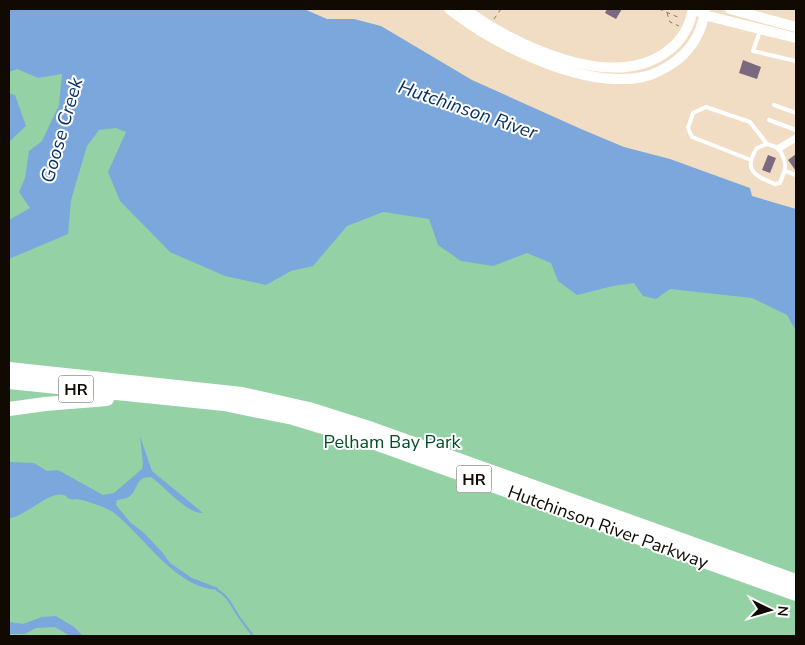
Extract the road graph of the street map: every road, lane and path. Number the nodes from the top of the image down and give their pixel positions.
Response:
1 (449, 9) edge
2 (465, 9) edge
3 (501, 9) edge
4 (659, 9) edge
5 (730, 9) edge
6 (700, 10) edge
7 (667, 13) junction
8 (683, 20) dead end
9 (670, 22) dead end
10 (490, 26) junction
11 (796, 27) edge
12 (760, 29) junction
13 (796, 38) edge
14 (796, 61) edge
15 (774, 105) dead end
16 (796, 113) edge
17 (769, 120) dead end
18 (796, 130) edge
19 (796, 138) edge
20 (767, 144) junction
21 (779, 148) junction
22 (751, 160) junction
23 (784, 171) junction
24 (796, 175) edge
25 (9, 369) edge
26 (9, 382) edge
27 (143, 396) junction
28 (9, 409) edge
29 (796, 581) edge
30 (796, 594) edge

1 - 6 main road
2 - 10 main road
3 - 10 path
4 - 7 path
5 - 11 main road
6 - 10 main road
6 - 12 main road
7 - 8 path
7 - 9 path
12 - 13 main road
12 - 14 lane
15 - 16 lane
17 - 18 lane
19 - 21 street
20 - 21 lane
20 - 22 lane
20 - 22 lane
21 - 23 lane
22 - 23 lane
23 - 24 lane
25 - 29 highway, Hutchinson River Parkway / HR
26 - 27 highway, Hutchinson River Parkway / HR
27 - 28 highway
27 - 30 highway, Hutchinson River Parkway / HR

